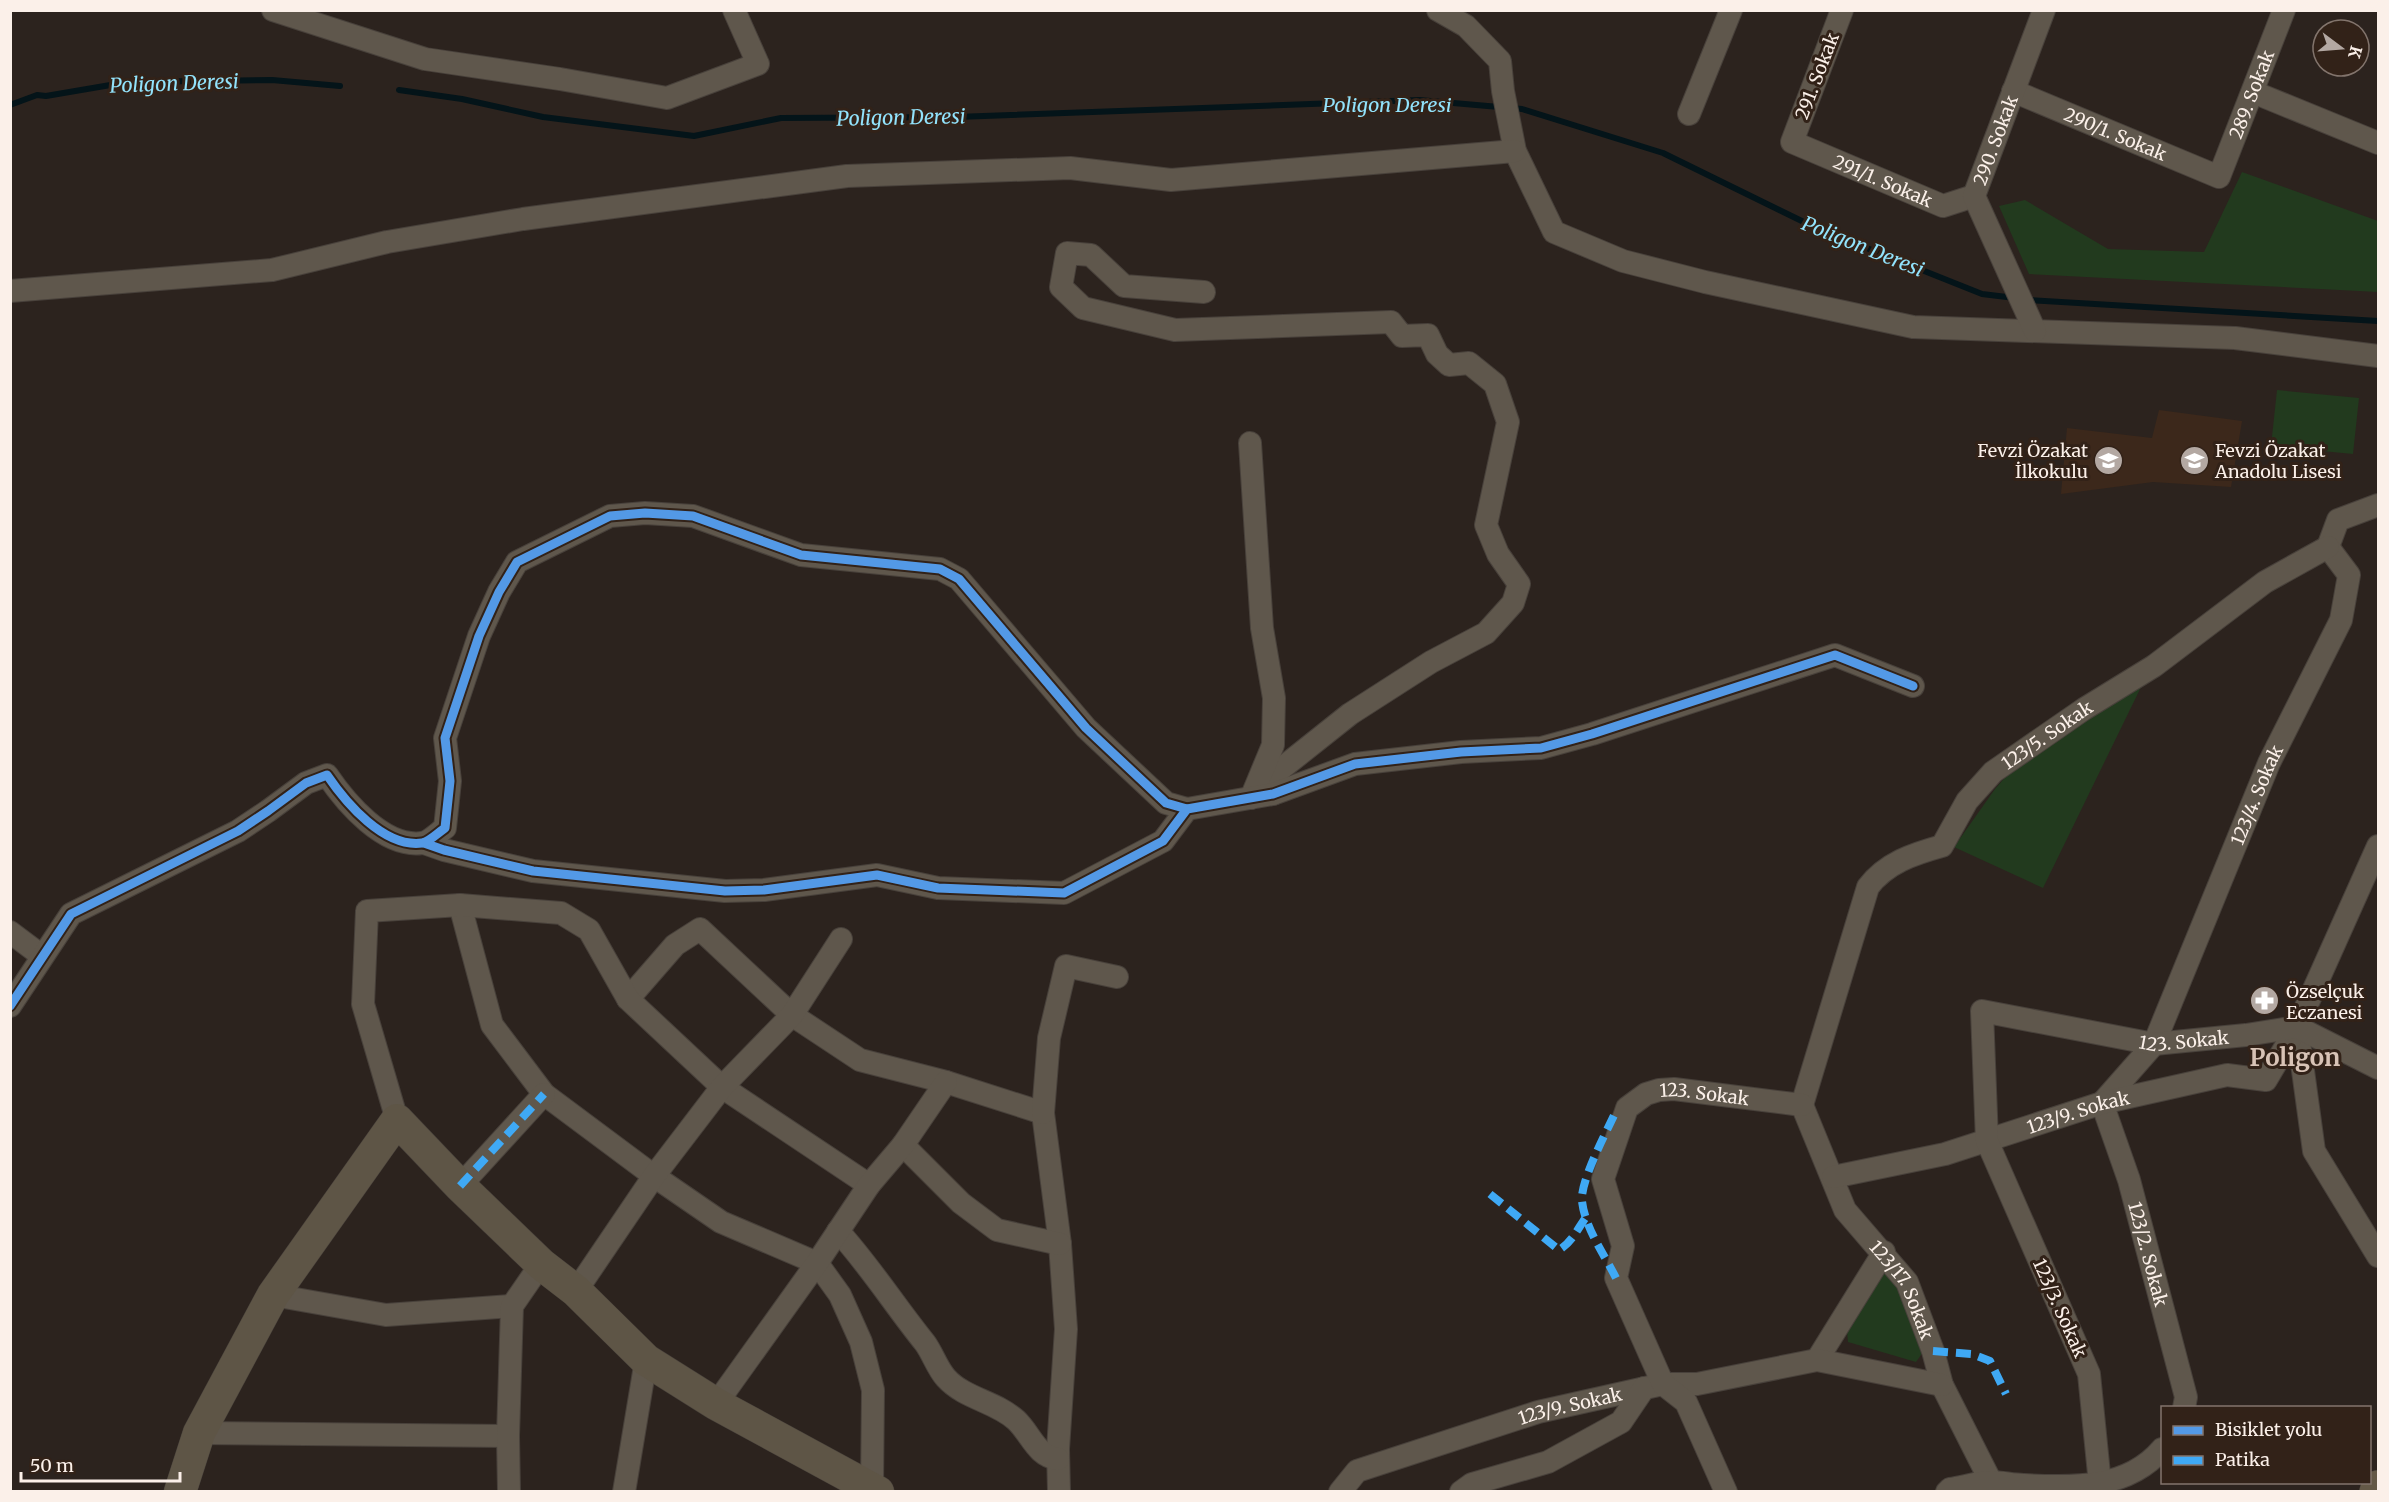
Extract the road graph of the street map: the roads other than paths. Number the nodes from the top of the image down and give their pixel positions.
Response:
1 (273, 10) edge
2 (734, 10) edge
3 (1438, 10) edge
4 (1731, 10) edge
5 (1842, 10) edge
6 (2044, 10) edge
7 (2284, 10) edge
8 (2013, 92) junction
9 (2253, 92) junction
10 (1689, 114) dead end
11 (1792, 142) joint
12 (2379, 143) edge
13 (1515, 151) junction
14 (2219, 177) joint
15 (1974, 196) junction
16 (10, 291) edge
17 (1204, 292) dead end
18 (2031, 324) junction
19 (2379, 356) edge
20 (1250, 443) dead end
21 (2379, 505) edge
22 (2328, 547) junction
23 (1913, 687) dead end
24 (1273, 795) junction
25 (1251, 798) junction
26 (1186, 809) junction
27 (424, 843) junction
28 (2379, 846) edge
29 (460, 905) junction
30 (10, 932) edge
31 (841, 939) dead end
32 (42, 956) junction
33 (1117, 977) dead end
34 (628, 999) junction
35 (10, 1006) edge
36 (792, 1015) junction
37 (2296, 1027) junction
38 (2154, 1044) junction
39 (2377, 1063) edge
40 (946, 1082) junction
41 (722, 1087) junction
42 (544, 1094) junction
43 (2102, 1103) junction
44 (1802, 1105) junction
45 (1043, 1113) junction
46 (397, 1120) junction
47 (1987, 1141) junction
48 (903, 1145) junction
49 (654, 1176) junction
50 (1833, 1177) junction
51 (869, 1185) junction
52 (460, 1186) junction
53 (838, 1231) junction
54 (1060, 1244) junction
55 (1884, 1252) junction
56 (2379, 1256) edge
57 (817, 1263) junction
58 (541, 1264) junction
59 (576, 1291) junction
60 (273, 1294) junction
61 (512, 1306) junction
62 (646, 1359) junction
63 (1817, 1360) junction
64 (1942, 1385) junction
65 (1654, 1386) junction
66 (716, 1404) junction
67 (2184, 1406) edge
68 (199, 1432) junction
69 (508, 1436) junction
70 (2161, 1451) edge
71 (1058, 1459) junction
72 (1991, 1482) junction
73 (2100, 1485) junction
74 (2379, 1487) edge
75 (870, 1490) edge
76 (180, 1491) edge
77 (509, 1491) edge
78 (624, 1491) edge
79 (1059, 1491) edge
80 (1340, 1491) edge
81 (1461, 1491) edge
82 (1726, 1491) edge
83 (1947, 1491) edge
84 (2376, 1491) edge

1 - 2 street
3 - 13 street
4 - 10 street
5 - 11 street, 291. Sokak
6 - 8 street, 290. Sokak
7 - 9 street, 289. Sokak
8 - 14 street, 290/1. Sokak
8 - 15 street, 290. Sokak
9 - 12 street
9 - 14 street, 289. Sokak
11 - 15 street, 291/1. Sokak
13 - 16 street
13 - 18 street
15 - 18 street, 290. Sokak
17 - 24 street
18 - 19 street
20 - 25 street
21 - 22 street
22 - 38 street, 123/4. Sokak
22 - 44 street, 123/5. Sokak
23 - 24 street
24 - 25 street
25 - 26 street
26 - 27 street
26 - 27 street
27 - 32 street
28 - 37 street
29 - 34 street
29 - 42 street
29 - 46 street
30 - 32 street
31 - 36 street
32 - 35 street
33 - 45 street
34 - 36 street
34 - 41 street
36 - 40 street
36 - 41 street
37 - 38 street, 123. Sokak
37 - 39 street
37 - 43 street, 123/9. Sokak
37 - 56 street
38 - 43 street, 123/4. Sokak
38 - 47 street, 123. Sokak
40 - 45 street
40 - 48 street
41 - 49 street
41 - 51 street
42 - 49 street
42 - 52 street
43 - 47 street, 123/9. Sokak
43 - 67 street, 123/2. Sokak
44 - 50 street, 123/17. Sokak
44 - 65 street, 123. Sokak
45 - 54 street
46 - 52 street
46 - 60 street
47 - 50 street, 123/9. Sokak
47 - 73 street, 123/3. Sokak
48 - 51 street
48 - 54 street
49 - 57 street
49 - 59 street
50 - 55 street, 123/17. Sokak
51 - 53 street
52 - 58 street
53 - 57 street
53 - 71 street
54 - 71 street
55 - 63 street
55 - 64 street, 123/17. Sokak
57 - 66 street
57 - 75 street
58 - 59 street
58 - 61 street
59 - 62 street
60 - 61 street
60 - 68 street
61 - 69 street
62 - 66 street
62 - 78 street
63 - 64 street, 123/9. Sokak
63 - 65 street, 123/9. Sokak
64 - 72 street, 123/17. Sokak
65 - 80 street, 123/9. Sokak
65 - 81 street
65 - 82 street
66 - 75 street
68 - 69 street
68 - 76 street
69 - 77 street
70 - 73 street
71 - 79 street
72 - 73 street
72 - 83 street
74 - 84 main road

